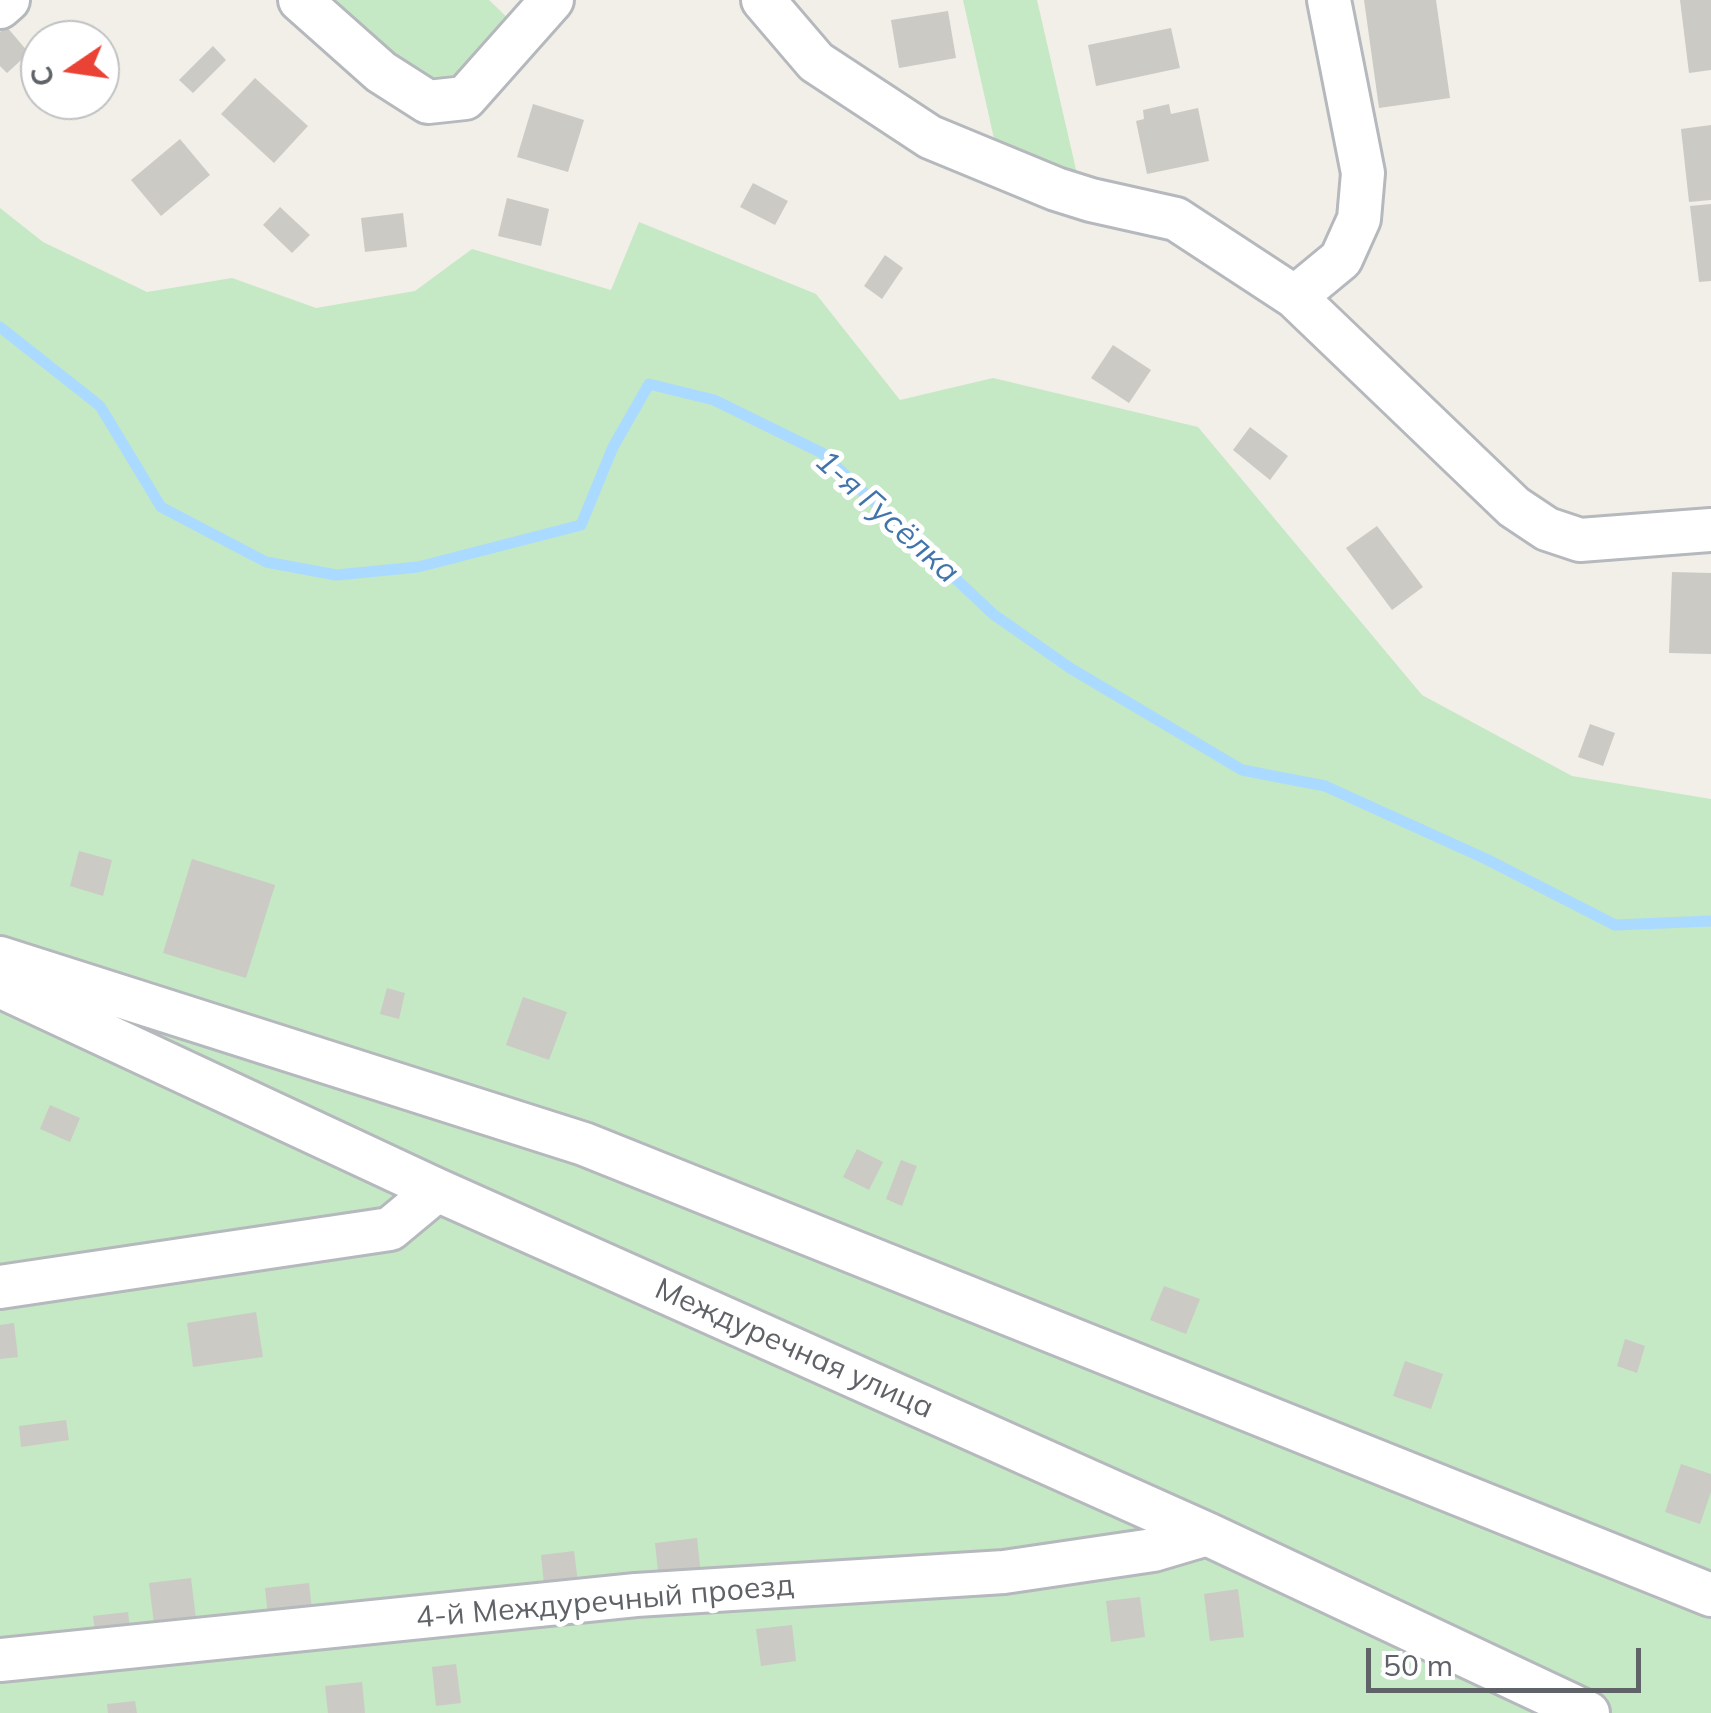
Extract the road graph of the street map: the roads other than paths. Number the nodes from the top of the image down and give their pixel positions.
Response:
1 (8, 0) edge
2 (300, 0) edge
3 (552, 0) edge
4 (763, 0) edge
5 (1328, 0) edge
6 (0, 6) edge
7 (1295, 297) junction
8 (1711, 530) edge
9 (0, 958) edge
10 (0, 986) edge
11 (437, 1190) junction
12 (0, 1287) edge
13 (1208, 1534) junction
14 (1711, 1596) edge
15 (0, 1660) edge
16 (1588, 1713) edge

1 - 6 street
2 - 3 street
4 - 7 street
5 - 7 street
7 - 8 street
9 - 14 street
10 - 11 street, Междуречная улица
11 - 12 street
11 - 13 street, Междуречная улица
13 - 15 street, 4-й Междуречный проезд
13 - 16 street, Междуречная улица

